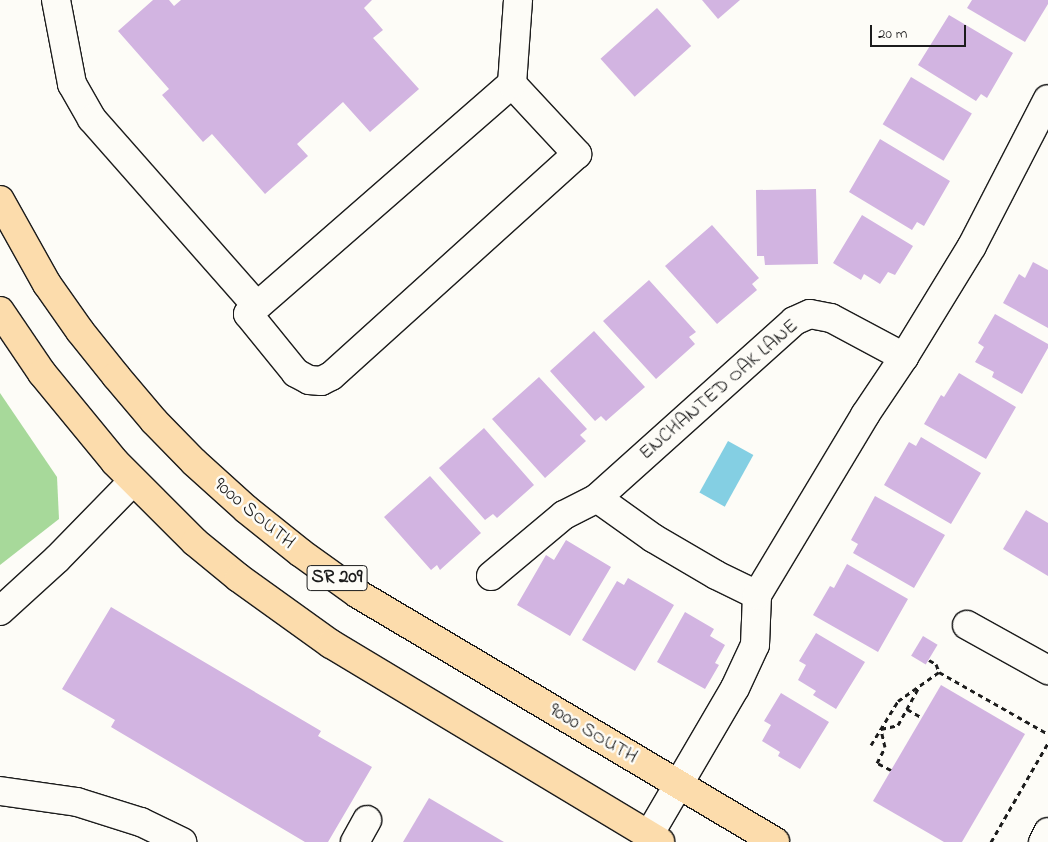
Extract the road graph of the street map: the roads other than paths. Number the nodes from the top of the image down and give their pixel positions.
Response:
1 (56, 0) edge
2 (518, 0) edge
3 (512, 84) junction
4 (1048, 99) edge
5 (0, 200) edge
6 (257, 306) junction
7 (0, 311) edge
8 (904, 357) junction
9 (133, 481) junction
10 (596, 498) junction
11 (491, 576) dead end
12 (757, 595) junction
13 (0, 611) edge
14 (967, 625) dead end
15 (1048, 670) edge
16 (679, 785) junction
17 (0, 791) edge
18 (1048, 832) edge
19 (655, 839) edge
20 (182, 842) edge
21 (775, 842) edge
22 (1042, 842) edge

1 - 6 street
2 - 3 street
3 - 6 street
3 - 6 street
4 - 8 street
5 - 16 main road, 9000 SOUTH / SR 209
7 - 9 main road, SR 209
8 - 10 street, ENCHANTED OAK LANE
8 - 12 street
9 - 13 street
9 - 19 main road, SR 209
10 - 11 street, ENCHANTED OAK LANE
10 - 12 street
12 - 16 street
14 - 15 street
16 - 19 street
16 - 21 main road, 9000 SOUTH / SR 209
17 - 20 street
18 - 22 street

